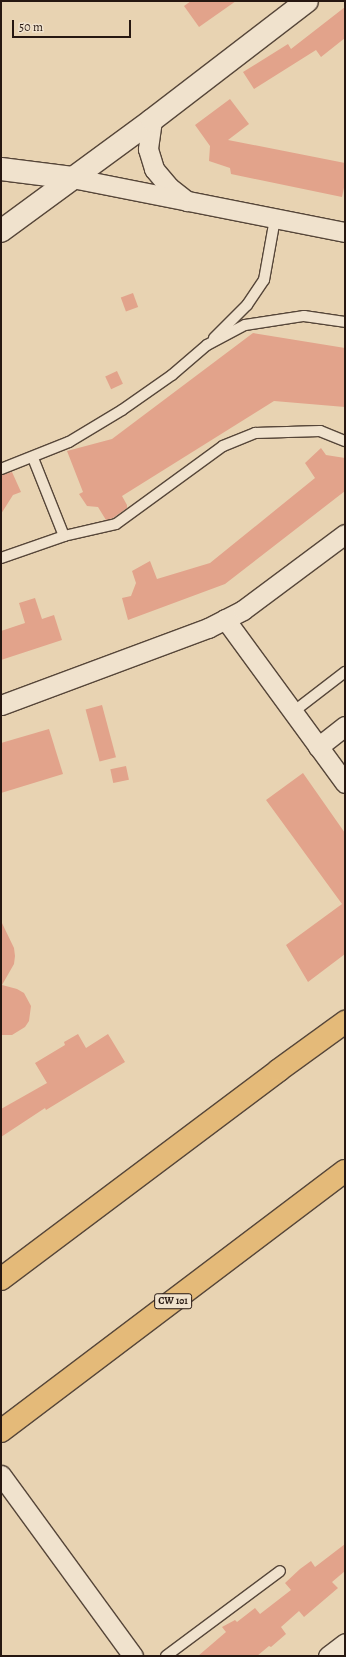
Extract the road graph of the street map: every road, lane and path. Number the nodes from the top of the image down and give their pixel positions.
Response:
1 (307, 1) edge
2 (152, 120) junction
3 (1, 169) edge
4 (72, 178) junction
5 (188, 202) junction
6 (275, 219) junction
7 (1, 231) edge
8 (345, 232) edge
9 (345, 322) edge
10 (207, 345) junction
11 (345, 441) edge
12 (33, 458) junction
13 (1, 469) edge
14 (345, 534) edge
15 (64, 536) junction
16 (1, 558) edge
17 (225, 619) junction
18 (345, 672) edge
19 (1, 705) edge
20 (293, 712) junction
21 (345, 726) edge
22 (318, 747) junction
23 (345, 783) edge
24 (345, 1022) edge
25 (345, 1171) edge
26 (1, 1280) edge
27 (1, 1430) edge
28 (1, 1475) edge
29 (280, 1570) dead end
30 (345, 1643) edge
31 (133, 1656) edge
32 (166, 1656) edge
33 (328, 1656) edge

1 - 2 street
2 - 4 street
2 - 5 street
3 - 4 street
4 - 5 street
4 - 7 street
5 - 6 street
6 - 8 street
6 - 10 lane
9 - 10 lane
10 - 12 lane
11 - 15 lane
12 - 13 lane
12 - 15 lane
14 - 17 street
15 - 16 lane
17 - 19 street
17 - 20 street
18 - 20 lane
20 - 22 street
21 - 22 street
22 - 23 street
24 - 26 main road
25 - 27 main road, CW 101
28 - 31 street
29 - 32 lane
30 - 33 street

